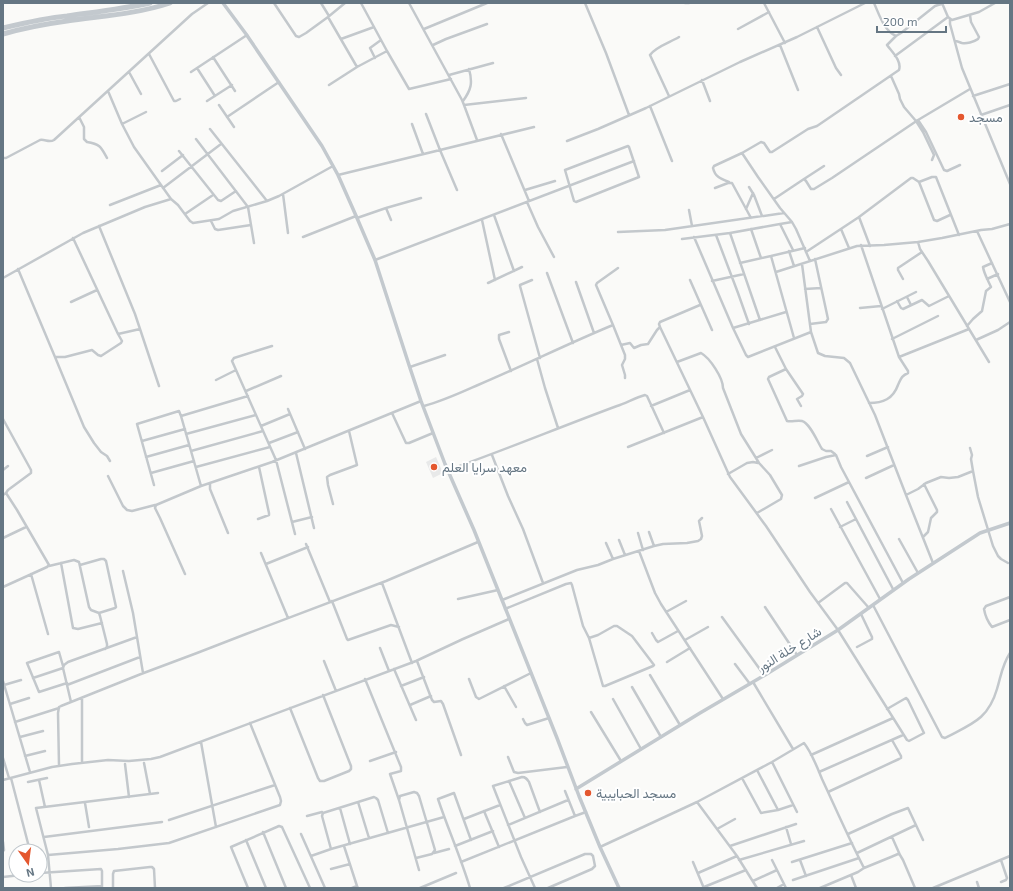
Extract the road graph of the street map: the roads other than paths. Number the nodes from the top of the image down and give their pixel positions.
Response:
1 (150, 3) edge
2 (170, 3) edge
3 (208, 3) edge
4 (224, 3) edge
5 (274, 3) edge
6 (321, 3) edge
7 (345, 3) edge
8 (361, 3) edge
9 (409, 3) edge
10 (485, 3) edge
11 (585, 3) edge
12 (685, 3) edge
13 (689, 3) edge
14 (764, 3) edge
15 (865, 3) edge
16 (874, 3) edge
17 (995, 3) edge
18 (942, 4) edge
19 (769, 12) junction
20 (970, 15) junction
21 (328, 17) junction
22 (949, 18) junction
23 (487, 24) dead end
24 (374, 27) junction
25 (817, 27) junction
26 (3, 28) edge
27 (424, 29) junction
28 (738, 29) dead end
29 (3, 34) edge
30 (247, 35) junction
31 (896, 36) junction
32 (679, 38) dead end
33 (341, 39) junction
34 (381, 40) junction
35 (955, 41) junction
36 (786, 43) junction
37 (433, 44) junction
38 (780, 45) junction
39 (387, 51) junction
40 (149, 54) junction
41 (895, 56) junction
42 (213, 57) junction
43 (375, 58) junction
44 (493, 63) dead end
45 (358, 67) junction
46 (197, 68) junction
47 (469, 69) junction
48 (129, 72) junction
49 (191, 72) dead end
50 (449, 75) junction
51 (841, 75) dead end
52 (891, 76) junction
53 (451, 79) junction
54 (702, 80) junction
55 (279, 82) junction
56 (1010, 84) edge
57 (232, 85) junction
58 (329, 85) dead end
59 (1005, 86) junction
60 (970, 89) junction
61 (1010, 89) edge
62 (798, 90) dead end
63 (108, 91) junction
64 (235, 91) dead end
65 (141, 94) dead end
66 (215, 96) junction
67 (669, 96) junction
68 (973, 96) junction
69 (180, 98) dead end
70 (526, 98) dead end
71 (207, 101) dead end
72 (463, 101) junction
73 (710, 101) dead end
74 (219, 105) dead end
75 (464, 105) junction
76 (1010, 105) edge
77 (650, 106) junction
78 (146, 112) dead end
79 (426, 114) dead end
80 (629, 115) junction
81 (981, 115) junction
82 (227, 116) junction
83 (79, 118) junction
84 (917, 120) junction
85 (122, 124) junction
86 (412, 124) dead end
87 (234, 127) dead end
88 (534, 127) dead end
89 (210, 129) dead end
90 (501, 134) junction
91 (196, 139) dead end
92 (477, 140) junction
93 (567, 141) dead end
94 (222, 144) junction
95 (440, 150) junction
96 (179, 151) dead end
97 (742, 153) junction
98 (208, 154) junction
99 (423, 154) junction
100 (183, 155) junction
101 (3, 158) edge
102 (107, 158) dead end
103 (932, 160) dead end
104 (634, 161) junction
105 (672, 161) dead end
106 (960, 165) dead end
107 (192, 166) junction
108 (333, 166) junction
109 (824, 166) dead end
110 (162, 171) dead end
111 (338, 175) junction
112 (804, 179) junction
113 (555, 181) dead end
114 (729, 182) junction
115 (919, 182) junction
116 (1010, 184) edge
117 (161, 185) junction
118 (570, 186) junction
119 (748, 187) dead end
120 (163, 188) junction
121 (715, 188) dead end
122 (457, 190) dead end
123 (525, 190) junction
124 (236, 191) junction
125 (753, 193) junction
126 (283, 194) junction
127 (213, 195) junction
128 (421, 198) dead end
129 (171, 199) junction
130 (774, 199) junction
131 (267, 201) junction
132 (528, 202) junction
133 (110, 205) dead end
134 (248, 207) junction
135 (386, 208) junction
136 (746, 209) junction
137 (689, 210) dead end
138 (784, 213) junction
139 (185, 214) junction
140 (494, 215) junction
141 (950, 215) junction
142 (762, 216) junction
143 (357, 217) junction
144 (859, 217) junction
145 (751, 218) junction
146 (391, 220) dead end
147 (482, 220) junction
148 (211, 221) junction
149 (792, 222) junction
150 (780, 224) junction
151 (1010, 224) edge
152 (251, 225) junction
153 (99, 226) junction
154 (692, 226) junction
155 (751, 229) junction
156 (841, 229) junction
157 (977, 231) junction
158 (618, 232) dead end
159 (288, 233) dead end
160 (730, 233) junction
161 (716, 234) junction
162 (958, 235) junction
163 (303, 237) dead end
164 (694, 237) junction
165 (73, 238) junction
166 (682, 239) dead end
167 (918, 242) junction
168 (254, 243) dead end
169 (861, 245) junction
170 (870, 246) junction
171 (805, 248) junction
172 (849, 248) junction
173 (793, 250) junction
174 (789, 251) junction
175 (806, 252) junction
176 (922, 252) junction
177 (771, 256) junction
178 (554, 257) dead end
179 (761, 258) junction
180 (815, 259) junction
181 (375, 260) junction
182 (810, 261) junction
183 (740, 263) junction
184 (992, 263) junction
185 (802, 264) junction
186 (794, 266) junction
187 (522, 267) dead end
188 (618, 268) dead end
189 (18, 269) junction
190 (514, 271) junction
191 (776, 272) junction
192 (547, 273) dead end
193 (744, 274) junction
194 (998, 274) junction
195 (732, 277) junction
196 (3, 278) edge
197 (903, 279) dead end
198 (987, 279) junction
199 (495, 280) junction
200 (532, 280) dead end
201 (690, 280) dead end
202 (712, 280) junction
203 (576, 282) dead end
204 (488, 283) dead end
205 (821, 288) junction
206 (805, 289) junction
207 (97, 290) junction
208 (916, 292) dead end
209 (949, 296) junction
210 (907, 297) junction
211 (897, 301) junction
212 (71, 302) dead end
213 (1010, 302) edge
214 (700, 305) junction
215 (911, 305) junction
216 (882, 307) junction
217 (860, 308) dead end
218 (786, 312) junction
219 (938, 316) dead end
220 (760, 320) junction
221 (1010, 322) edge
222 (749, 324) junction
223 (810, 324) junction
224 (613, 325) junction
225 (967, 326) junction
226 (660, 327) junction
227 (140, 328) junction
228 (733, 328) junction
229 (969, 329) junction
230 (712, 330) dead end
231 (509, 332) dead end
232 (811, 332) junction
233 (594, 333) junction
234 (118, 334) junction
235 (794, 338) junction
236 (892, 339) junction
237 (976, 340) junction
238 (573, 343) junction
239 (621, 345) junction
240 (272, 346) dead end
241 (775, 347) junction
242 (445, 355) dead end
243 (55, 357) junction
244 (899, 357) junction
245 (540, 358) junction
246 (537, 359) junction
247 (677, 362) junction
248 (989, 362) dead end
249 (410, 368) junction
250 (786, 369) junction
251 (236, 370) junction
252 (511, 371) junction
253 (282, 376) dead end
254 (625, 378) dead end
255 (216, 380) dead end
256 (159, 386) dead end
257 (690, 390) junction
258 (246, 391) junction
259 (248, 396) junction
260 (421, 401) junction
261 (870, 403) junction
262 (424, 406) junction
263 (651, 406) junction
264 (801, 406) dead end
265 (288, 409) dead end
266 (392, 413) junction
267 (290, 414) junction
268 (256, 415) junction
269 (181, 416) junction
270 (703, 417) junction
271 (3, 419) edge
272 (261, 426) junction
273 (558, 428) junction
274 (185, 429) junction
275 (263, 431) junction
276 (349, 431) junction
277 (298, 432) junction
278 (664, 432) junction
279 (434, 433) junction
280 (186, 434) junction
281 (142, 441) junction
282 (189, 445) junction
283 (269, 445) junction
284 (628, 447) dead end
285 (888, 447) junction
286 (970, 448) dead end
287 (305, 449) junction
288 (772, 450) dead end
289 (191, 451) junction
290 (296, 453) junction
291 (492, 454) junction
292 (835, 455) junction
293 (867, 456) dead end
294 (146, 457) junction
295 (756, 458) junction
296 (276, 460) junction
297 (194, 461) junction
298 (110, 462) dead end
299 (759, 463) junction
300 (894, 465) junction
301 (8, 466) dead end
302 (799, 466) dead end
303 (196, 467) junction
304 (259, 467) junction
305 (3, 470) edge
306 (448, 470) junction
307 (973, 471) junction
308 (151, 473) junction
309 (728, 474) junction
310 (108, 476) dead end
311 (866, 478) dead end
312 (849, 482) junction
313 (210, 483) junction
314 (924, 484) junction
315 (154, 485) dead end
316 (201, 486) junction
317 (4, 494) edge
318 (906, 495) junction
319 (815, 498) dead end
320 (847, 502) dead end
321 (333, 504) dead end
322 (156, 505) junction
323 (831, 509) dead end
324 (757, 513) junction
325 (312, 517) junction
326 (702, 518) dead end
327 (856, 518) junction
328 (258, 519) dead end
329 (292, 522) junction
330 (1010, 523) edge
331 (26, 527) junction
332 (840, 527) junction
333 (314, 528) dead end
334 (988, 529) junction
335 (649, 532) dead end
336 (228, 533) dead end
337 (638, 533) dead end
338 (295, 534) dead end
339 (923, 537) junction
340 (3, 538) edge
341 (899, 539) dead end
342 (619, 540) dead end
343 (478, 542) junction
344 (606, 543) dead end
345 (654, 546) junction
346 (643, 550) junction
347 (639, 551) junction
348 (261, 553) dead end
349 (625, 555) junction
350 (613, 559) junction
351 (61, 563) junction
352 (933, 563) junction
353 (1008, 563) dead end
354 (266, 564) junction
355 (80, 565) junction
356 (48, 566) junction
357 (123, 571) dead end
358 (918, 573) junction
359 (31, 574) junction
360 (185, 574) dead end
361 (904, 582) junction
362 (382, 583) junction
363 (542, 583) junction
364 (3, 587) edge
365 (893, 589) junction
366 (498, 590) junction
367 (1010, 596) edge
368 (458, 599) dead end
369 (502, 600) junction
370 (880, 600) junction
371 (686, 601) dead end
372 (331, 602) junction
373 (818, 603) junction
374 (873, 605) junction
375 (765, 607) dead end
376 (505, 608) junction
377 (869, 608) junction
378 (666, 612) junction
379 (99, 613) junction
380 (860, 614) junction
381 (722, 617) dead end
382 (288, 618) junction
383 (510, 619) junction
384 (1010, 620) edge
385 (102, 623) junction
386 (399, 627) junction
387 (708, 627) dead end
388 (838, 630) junction
389 (678, 631) junction
390 (652, 633) dead end
391 (48, 634) dead end
392 (137, 637) junction
393 (589, 638) junction
394 (685, 640) junction
395 (857, 647) dead end
396 (380, 648) dead end
397 (690, 648) junction
398 (105, 649) junction
399 (1010, 653) edge
400 (798, 655) junction
401 (140, 657) junction
402 (417, 660) junction
403 (324, 661) dead end
404 (667, 662) dead end
405 (412, 663) junction
406 (735, 664) dead end
407 (63, 667) junction
408 (394, 669) junction
409 (389, 671) junction
410 (143, 673) junction
411 (531, 673) junction
412 (650, 675) dead end
413 (765, 676) junction
414 (424, 677) junction
415 (33, 678) junction
416 (366, 679) junction
417 (469, 679) dead end
418 (21, 680) dead end
419 (3, 681) edge
420 (752, 683) junction
421 (67, 684) junction
422 (4, 685) junction
423 (401, 686) junction
424 (504, 686) junction
425 (632, 687) dead end
426 (336, 691) junction
427 (324, 696) junction
428 (431, 696) junction
429 (29, 698) dead end
430 (82, 698) junction
431 (613, 699) dead end
432 (723, 700) junction
433 (72, 702) junction
434 (10, 704) junction
435 (410, 705) junction
436 (59, 707) junction
437 (516, 707) dead end
438 (290, 708) junction
439 (887, 709) junction
440 (591, 712) dead end
441 (549, 718) junction
442 (893, 718) junction
443 (523, 719) dead end
444 (416, 720) dead end
445 (15, 722) junction
446 (250, 723) junction
447 (680, 726) junction
448 (44, 731) dead end
449 (903, 735) junction
450 (20, 737) junction
451 (661, 737) junction
452 (892, 740) junction
453 (201, 742) junction
454 (641, 749) junction
455 (794, 749) junction
456 (44, 751) dead end
457 (396, 752) junction
458 (461, 755) dead end
459 (811, 755) junction
460 (25, 756) junction
461 (508, 757) dead end
462 (3, 758) edge
463 (370, 761) dead end
464 (621, 761) junction
465 (772, 762) junction
466 (82, 763) junction
467 (144, 763) dead end
468 (125, 764) dead end
469 (59, 766) junction
470 (567, 767) junction
471 (757, 770) junction
472 (30, 772) junction
473 (819, 772) junction
474 (10, 778) junction
475 (47, 778) dead end
476 (742, 778) junction
477 (3, 780) edge
478 (38, 780) junction
479 (509, 781) junction
480 (28, 782) dead end
481 (275, 785) junction
482 (576, 789) junction
483 (565, 791) dead end
484 (828, 792) junction
485 (150, 794) junction
486 (158, 794) dead end
487 (128, 797) junction
488 (568, 800) junction
489 (358, 802) junction
490 (399, 802) junction
491 (697, 802) junction
492 (85, 803) junction
493 (500, 805) junction
494 (793, 805) junction
495 (212, 806) junction
496 (45, 807) junction
497 (340, 808) junction
498 (778, 810) junction
499 (484, 811) junction
500 (324, 812) junction
501 (540, 812) junction
502 (586, 812) junction
503 (797, 812) dead end
504 (307, 816) dead end
505 (575, 816) junction
506 (444, 817) junction
507 (525, 818) junction
508 (464, 819) junction
509 (170, 820) dead end
510 (735, 820) dead end
511 (162, 822) dead end
512 (427, 822) junction
513 (796, 824) dead end
514 (508, 825) junction
515 (916, 825) junction
516 (90, 827) dead end
517 (216, 827) junction
518 (407, 827) junction
519 (786, 827) junction
520 (717, 829) junction
521 (492, 831) junction
522 (263, 832) junction
523 (388, 833) junction
524 (301, 834) dead end
525 (848, 834) junction
526 (44, 837) junction
527 (892, 837) junction
528 (369, 838) junction
529 (246, 840) junction
530 (471, 840) junction
531 (515, 840) junction
532 (923, 840) dead end
533 (804, 841) dead end
534 (3, 842) edge
535 (28, 843) edge
536 (45, 843) edge
537 (852, 843) junction
538 (350, 844) junction
539 (791, 844) junction
540 (344, 846) junction
541 (455, 846) junction
542 (730, 846) junction
543 (499, 847) junction
544 (600, 847) junction
545 (331, 849) junction
546 (449, 849) dead end
547 (3, 851) edge
548 (857, 853) junction
549 (432, 854) junction
550 (48, 855) joint
551 (900, 855) junction
552 (311, 856) junction
553 (737, 856) junction
554 (1010, 856) edge
555 (416, 858) junction
556 (859, 858) junction
557 (739, 860) junction
558 (772, 860) dead end
559 (800, 860) junction
560 (1001, 860) junction
561 (461, 862) junction
562 (693, 862) dead end
563 (792, 862) dead end
564 (350, 864) junction
565 (864, 868) junction
566 (332, 869) dead end
567 (420, 870) dead end
568 (746, 870) junction
569 (777, 870) junction
570 (50, 872) junction
571 (456, 873) dead end
572 (698, 873) junction
573 (851, 875) junction
574 (806, 876) junction
575 (530, 877) junction
576 (793, 880) dead end
577 (752, 881) junction
578 (977, 882) dead end
579 (1002, 882) dead end
580 (832, 883) junction
581 (784, 884) junction
582 (102, 887) edge
583 (357, 887) edge
584 (51, 888) edge
585 (65, 888) edge
586 (113, 888) edge
587 (156, 888) edge
588 (248, 888) edge
589 (266, 888) edge
590 (286, 888) edge
591 (310, 888) edge
592 (325, 888) edge
593 (352, 888) edge
594 (420, 888) edge
595 (470, 888) edge
596 (504, 888) edge
597 (535, 888) edge
598 (548, 888) edge
599 (619, 888) edge
600 (757, 888) edge
601 (777, 888) edge
602 (786, 888) edge
603 (820, 888) edge
604 (834, 888) edge
605 (856, 888) edge
606 (915, 888) edge
607 (933, 888) edge
608 (979, 888) edge

1 - 26 highway
2 - 29 highway
3 - 40 street
4 - 30 main road
5 - 21 street
6 - 21 street
7 - 21 street
8 - 24 street
9 - 27 street
10 - 27 street
11 - 80 street
12 - 13 street
14 - 19 street
15 - 25 street
16 - 31 street
17 - 20 street
18 - 22 street
18 - 31 street
19 - 28 street
19 - 36 street
20 - 22 street
20 - 35 street
21 - 33 street
22 - 35 street
22 - 41 street
23 - 37 street
24 - 33 street
24 - 34 street
25 - 36 street
25 - 51 street
27 - 37 street
30 - 42 street
30 - 55 main road
31 - 41 street
32 - 67 street
33 - 45 street
34 - 39 street
34 - 43 street
35 - 60 street
36 - 38 street
37 - 50 street
38 - 54 street
38 - 62 street
39 - 43 street
39 - 53 street
40 - 48 street
40 - 69 street
41 - 52 street
42 - 46 street
42 - 57 street
43 - 45 street
44 - 47 street
45 - 58 street
46 - 49 street
46 - 66 street
47 - 50 street
47 - 72 street
48 - 63 street
48 - 65 street
50 - 53 street
52 - 84 street
52 - 97 street
53 - 72 street
54 - 67 street
54 - 73 street
55 - 82 street
55 - 108 main road
56 - 59 street
57 - 64 street
57 - 66 street
59 - 61 street
59 - 68 street
60 - 68 street
60 - 84 street
63 - 83 street
63 - 85 street
66 - 71 street
67 - 77 street
68 - 81 street
70 - 75 street
72 - 75 street
74 - 82 street
75 - 92 street
76 - 81 street
77 - 80 street
77 - 105 street
78 - 85 street
79 - 95 street
80 - 93 street
81 - 116 street
82 - 87 street
83 - 101 street
83 - 102 street
84 - 103 street
84 - 106 street
84 - 112 street
85 - 117 street
86 - 99 street
88 - 90 street
89 - 94 street
90 - 92 street
90 - 123 street
91 - 98 street
92 - 95 street
94 - 98 street
94 - 131 street
95 - 99 street
95 - 122 street
96 - 100 street
97 - 114 street
97 - 130 street
98 - 107 street
98 - 124 street
99 - 111 street
100 - 107 street
100 - 110 street
104 - 118 street
104 - 118 street
104 - 118 street
107 - 120 street
107 - 127 street
108 - 111 main road
108 - 126 street
109 - 112 street
111 - 143 main road
112 - 130 street
113 - 123 street
114 - 121 street
114 - 136 street
115 - 141 street
115 - 141 street
115 - 144 street
117 - 120 street
117 - 133 street
118 - 132 street
119 - 125 street
120 - 129 street
123 - 132 street
124 - 127 street
124 - 134 street
125 - 136 street
125 - 142 street
126 - 131 street
126 - 159 street
127 - 139 street
128 - 135 street
129 - 139 street
129 - 153 street
130 - 138 street
131 - 134 street
132 - 140 street
132 - 178 street
134 - 148 street
134 - 152 street
135 - 143 street
135 - 146 street
136 - 145 street
137 - 154 street
138 - 142 street
138 - 149 street
139 - 148 street
140 - 147 street
140 - 190 street
141 - 162 street
142 - 145 street
143 - 163 street
143 - 181 main road
144 - 156 street
144 - 170 street
145 - 154 street
147 - 181 street
147 - 199 street
148 - 152 street
149 - 150 street
149 - 171 street
150 - 155 street
150 - 173 street
151 - 157 street
152 - 168 street
153 - 165 street
153 - 227 street
154 - 158 street
155 - 160 street
155 - 179 street
156 - 172 street
156 - 175 street
157 - 162 street
157 - 184 street
160 - 161 street
160 - 183 street
161 - 164 street
161 - 195 street
162 - 167 street
164 - 166 street
164 - 202 street
165 - 189 street
165 - 207 street
167 - 170 street
167 - 176 street
169 - 170 street
169 - 172 street
169 - 216 street
171 - 173 street
171 - 175 street
172 - 180 street
173 - 174 street
174 - 177 street
174 - 186 street
175 - 182 street
176 - 197 street
176 - 209 street
177 - 179 street
177 - 191 street
179 - 183 street
180 - 182 street
180 - 205 street
181 - 249 main road
182 - 185 street
183 - 193 street
184 - 194 street
184 - 198 street
185 - 186 street
185 - 206 street
186 - 191 street
187 - 190 street
188 - 224 street
189 - 196 street
189 - 243 street
190 - 199 street
191 - 218 street
192 - 238 street
193 - 195 street
193 - 220 street
194 - 198 street
194 - 213 street
195 - 202 street
195 - 222 street
198 - 225 street
199 - 204 street
200 - 245 street
201 - 214 street
202 - 228 street
203 - 233 street
205 - 206 street
205 - 223 street
206 - 223 street
207 - 212 street
207 - 234 street
208 - 210 street
209 - 215 street
209 - 225 street
210 - 211 street
210 - 215 street
211 - 215 street
211 - 216 street
214 - 226 street
214 - 230 street
216 - 217 street
216 - 236 street
218 - 220 street
218 - 235 street
219 - 236 street
220 - 222 street
221 - 237 street
222 - 228 street
223 - 232 street
224 - 233 street
224 - 239 street
225 - 229 street
226 - 239 street
226 - 247 street
227 - 234 street
227 - 256 street
228 - 241 street
229 - 237 street
229 - 244 street
231 - 252 street
232 - 235 street
232 - 261 street
233 - 238 street
234 - 243 street
235 - 241 street
236 - 244 street
237 - 248 street
238 - 245 street
239 - 254 street
240 - 251 street
241 - 250 street
242 - 249 street
243 - 298 street
244 - 261 street
245 - 246 street
246 - 252 street
246 - 273 street
247 - 257 street
247 - 295 street
249 - 260 main road
250 - 264 street
250 - 292 street
251 - 255 street
251 - 258 street
252 - 262 street
253 - 258 street
257 - 263 street
257 - 270 street
258 - 259 street
259 - 268 street
259 - 269 street
260 - 262 main road
260 - 266 street
261 - 285 street
262 - 279 main road
263 - 273 street
263 - 278 street
265 - 267 street
266 - 276 street
266 - 279 street
267 - 272 street
267 - 277 street
268 - 272 street
268 - 280 street
269 - 274 street
269 - 281 street
270 - 278 street
270 - 309 street
271 - 317 street
272 - 275 street
273 - 291 street
274 - 280 street
274 - 281 street
275 - 283 street
275 - 289 street
276 - 287 street
276 - 321 street
277 - 283 street
277 - 287 street
278 - 284 street
279 - 306 main road
280 - 282 street
281 - 294 street
282 - 289 street
282 - 294 street
283 - 296 street
283 - 303 street
285 - 293 street
285 - 300 street
286 - 307 street
287 - 290 street
288 - 295 street
289 - 297 street
290 - 296 street
290 - 325 street
291 - 306 street
291 - 363 street
292 - 302 street
292 - 312 street
294 - 308 street
295 - 299 street
296 - 304 street
296 - 329 street
297 - 303 street
297 - 308 street
299 - 309 street
299 - 324 street
300 - 311 street
300 - 318 street
301 - 305 street
303 - 316 street
304 - 313 street
304 - 328 street
306 - 343 main road
307 - 314 street
307 - 334 street
308 - 315 street
309 - 324 street
310 - 322 street
312 - 319 street
312 - 361 street
313 - 316 street
313 - 336 street
314 - 318 street
314 - 339 street
316 - 322 street
317 - 331 street
318 - 339 street
320 - 327 street
322 - 360 street
323 - 332 street
324 - 373 street
325 - 329 street
325 - 333 street
326 - 345 street
327 - 332 street
327 - 365 street
329 - 338 street
330 - 334 main road, شارع خلة النور
331 - 340 street
331 - 356 street
332 - 370 street
334 - 352 main road, شارع خلة النور
334 - 353 street
335 - 345 street
337 - 346 street
339 - 352 street
341 - 358 street
342 - 349 street
343 - 362 street
343 - 366 main road
344 - 350 street
345 - 346 street
346 - 347 street
347 - 349 street
347 - 378 street
348 - 354 street
349 - 350 street
350 - 363 street
351 - 355 street
351 - 356 street
351 - 385 street
352 - 358 main road, شارع خلة النور
354 - 372 street
354 - 382 street
355 - 379 street
355 - 379 street
356 - 359 street
357 - 392 street
358 - 361 main road, شارع خلة النور
359 - 364 street
359 - 391 street
361 - 365 main road, شارع خلة النور
362 - 372 street
362 - 386 street
363 - 369 street
365 - 370 main road, شارع خلة النور
366 - 368 street
366 - 369 main road
367 - 384 street
369 - 376 main road
370 - 374 main road, شارع خلة النور
371 - 378 street
372 - 382 street
372 - 386 street
373 - 377 street
373 - 388 street
374 - 377 main road, شارع خلة النور
374 - 399 street
375 - 400 street
376 - 383 main road
376 - 393 street
377 - 380 main road, شارع خلة النور
378 - 389 street
379 - 385 street
380 - 388 main road, شارع خلة النور
380 - 395 street
381 - 413 street
382 - 410 street
383 - 402 street
383 - 411 main road
385 - 398 street
386 - 405 street
387 - 394 street
388 - 400 main road, شارع خلة النور
388 - 439 street
389 - 390 street
389 - 394 street
392 - 398 street
392 - 401 street
393 - 393 street
394 - 397 street
396 - 409 street
397 - 404 street
397 - 432 street
398 - 407 street
400 - 413 main road, شارع خلة النور
401 - 410 street
401 - 421 street
402 - 405 street
402 - 414 street
403 - 426 street
405 - 408 street
406 - 420 street
407 - 415 street
407 - 415 street
407 - 421 street
408 - 409 street
408 - 423 street
409 - 416 street
410 - 430 street
411 - 424 street
411 - 441 main road
412 - 447 street
413 - 420 main road, شارع خلة النور
414 - 423 street
414 - 428 street
415 - 421 street
416 - 426 street
416 - 457 street
417 - 424 street
418 - 422 street
419 - 422 street
420 - 432 main road, شارع خلة النور
420 - 455 street
421 - 433 street
422 - 434 street
423 - 435 street
424 - 437 street
425 - 451 street
426 - 427 street
427 - 438 street
427 - 438 street
428 - 435 street
428 - 458 street
429 - 434 street
430 - 433 street
430 - 466 street
431 - 454 street
432 - 447 main road, شارع خلة النور
433 - 436 street
434 - 445 street
435 - 444 street
436 - 445 street
436 - 469 street
438 - 446 street
439 - 442 street
439 - 449 street
440 - 464 street
441 - 443 street
441 - 470 main road
442 - 449 street
442 - 459 street
445 - 450 street
446 - 453 street
446 - 481 street
447 - 451 main road, شارع خلة النور
448 - 450 street
449 - 452 street
450 - 460 street
451 - 454 main road, شارع خلة النور
452 - 473 street
452 - 484 street
453 - 466 street
453 - 495 street
454 - 464 main road, شارع خلة النور
455 - 459 street
455 - 465 street
456 - 460 street
457 - 463 street
457 - 490 street
459 - 473 street
460 - 472 street
461 - 470 street
462 - 474 street
464 - 482 main road, شارع خلة النور
465 - 471 street
465 - 494 street
466 - 469 street
467 - 485 street
468 - 487 street
469 - 472 street
470 - 482 main road
471 - 476 street
471 - 498 street
472 - 474 street
473 - 484 street
474 - 477 street
474 - 535 street
475 - 478 street
476 - 491 street
476 - 498 street
478 - 480 street
478 - 496 street
479 - 493 street
479 - 501 street
479 - 507 street
481 - 495 street
481 - 517 street
482 - 502 main road
483 - 488 street
484 - 525 street
485 - 486 street
485 - 487 street
487 - 492 street
488 - 501 street
488 - 505 street
489 - 497 street
489 - 523 street
489 - 528 street
490 - 512 street
490 - 518 street
491 - 520 street
491 - 544 street
492 - 496 street
492 - 516 street
493 - 499 street
493 - 514 street
494 - 498 street
494 - 503 street
495 - 509 street
495 - 517 street
496 - 526 street
497 - 500 street
497 - 538 street
499 - 508 street
499 - 521 street
500 - 504 street
500 - 545 street
501 - 507 street
502 - 505 street
502 - 544 main road
505 - 531 street
506 - 508 street
506 - 512 street
506 - 541 street
507 - 514 street
508 - 530 street
510 - 520 street
511 - 526 street
512 - 518 street
512 - 549 street
513 - 519 street
514 - 531 street
515 - 525 street
515 - 527 street
515 - 532 street
517 - 550 street
518 - 523 street
518 - 555 street
519 - 539 street
519 - 542 street
520 - 542 street
521 - 530 street
521 - 543 street
522 - 529 street
522 - 590 street
522 - 591 street
523 - 528 street
524 - 552 street
525 - 537 street
526 - 536 street
527 - 548 street
527 - 551 street
528 - 538 street
529 - 588 street
529 - 589 street
530 - 541 street
531 - 543 street
531 - 575 street
533 - 539 street
534 - 547 street
537 - 548 street
537 - 559 street
538 - 540 street
539 - 557 street
540 - 545 street
540 - 564 street
541 - 561 street
542 - 553 street
543 - 561 street
544 - 599 main road
545 - 552 street
546 - 549 street
548 - 556 street
549 - 555 street
550 - 570 street
551 - 565 street
551 - 606 street
552 - 592 street
553 - 557 street
553 - 572 street
554 - 560 street
555 - 567 street
556 - 565 street
556 - 574 street
557 - 568 street
558 - 569 street
559 - 563 street
559 - 574 street
560 - 579 street
560 - 607 street
561 - 595 street
562 - 572 street
564 - 566 street
564 - 583 street
565 - 573 street
568 - 572 street
568 - 577 street
569 - 577 street
569 - 581 street
570 - 582 street
570 - 584 street
571 - 594 street
573 - 580 street
573 - 605 street
574 - 576 street
575 - 596 street
575 - 597 street
575 - 598 street
577 - 600 street
578 - 608 street
580 - 603 street
580 - 604 street
581 - 601 street
581 - 602 street
582 - 585 street
583 - 593 street
586 - 587 street

